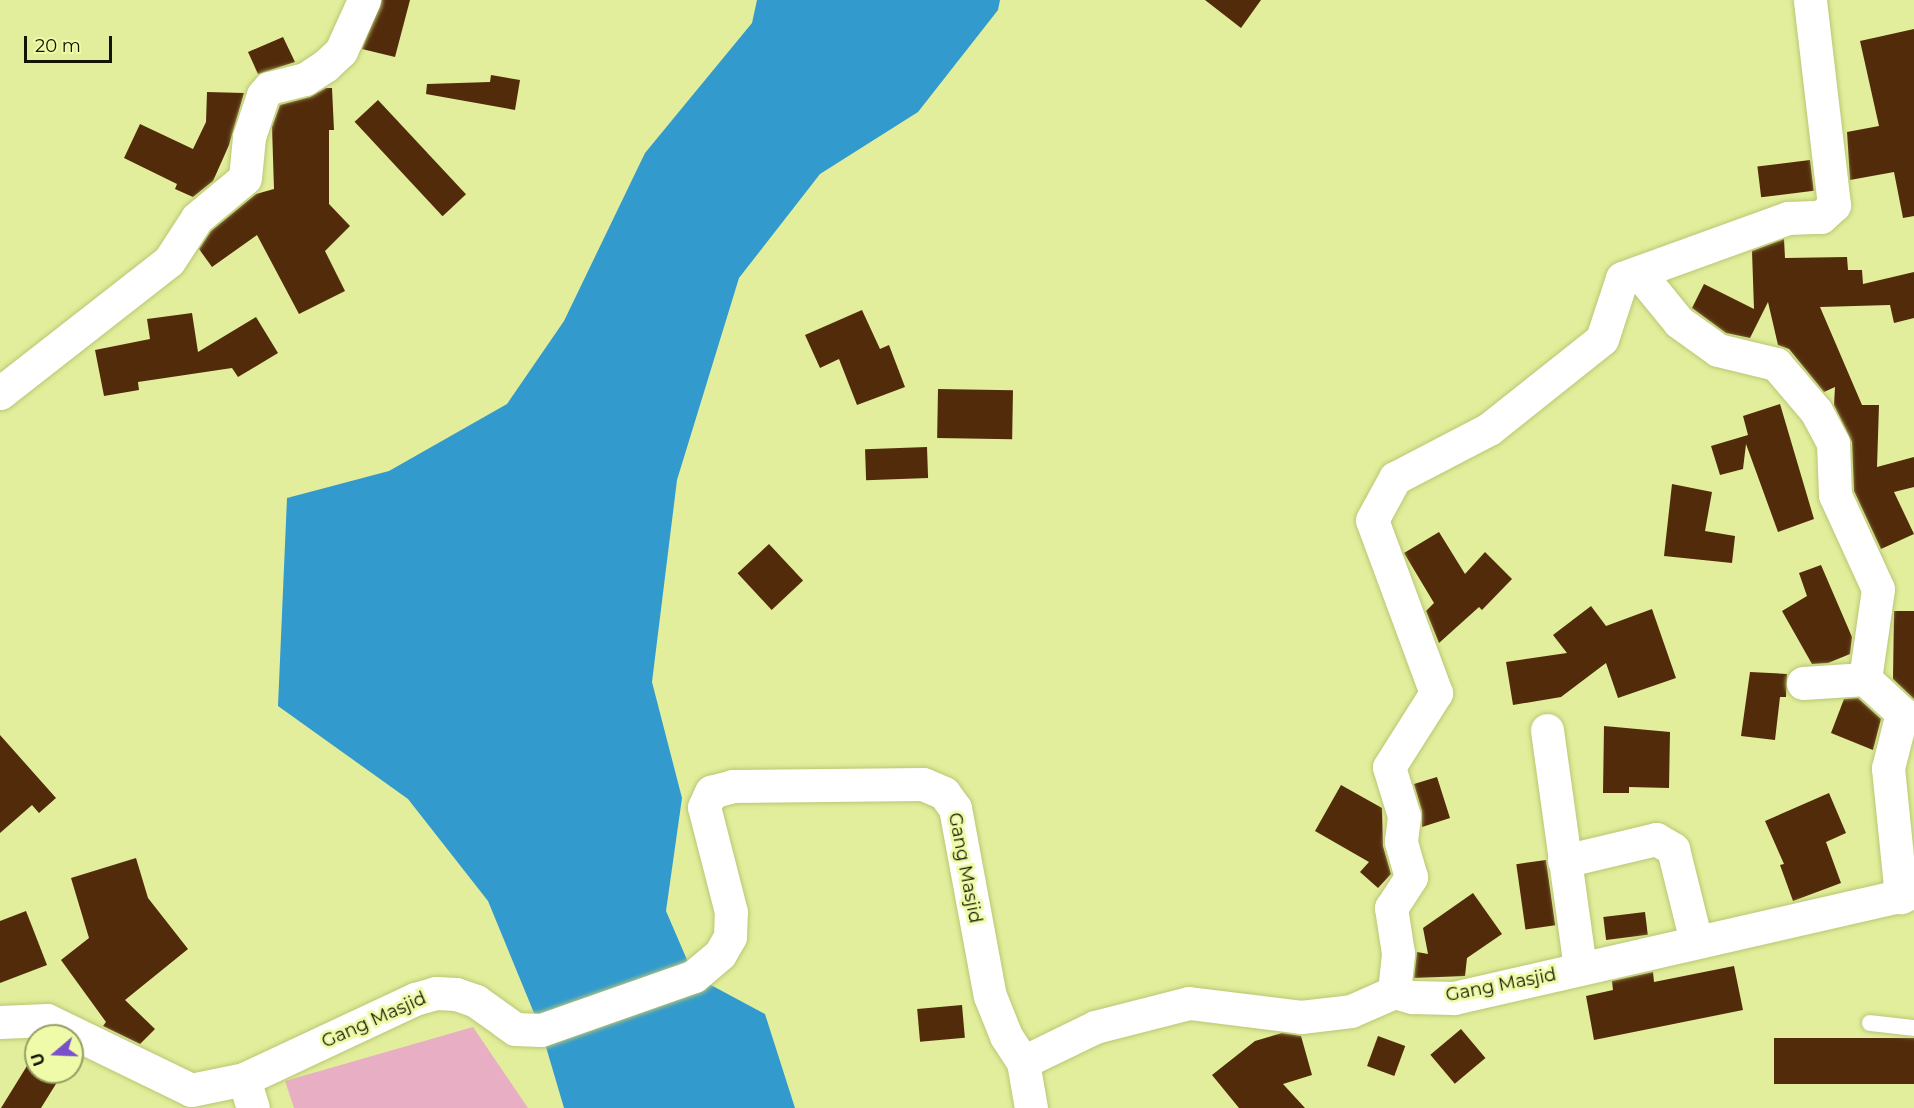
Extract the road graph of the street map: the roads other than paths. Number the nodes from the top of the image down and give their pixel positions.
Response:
1 (364, 0) edge
2 (1810, 0) edge
3 (1639, 273) junction
4 (0, 393) edge
5 (1865, 679) junction
6 (1803, 683) dead end
7 (1547, 730) dead end
8 (1564, 861) junction
9 (1907, 895) edge
10 (1696, 941) junction
11 (1580, 969) junction
12 (1394, 992) junction
13 (0, 1022) edge
14 (1870, 1023) dead end
15 (1914, 1028) edge
16 (1023, 1062) junction
17 (248, 1094) edge
18 (1031, 1108) edge

1 - 4 street
2 - 3 street
3 - 5 street
3 - 12 street
5 - 6 street
5 - 9 street
7 - 8 street
8 - 10 street
8 - 11 street
9 - 10 street, Gang Masjid
10 - 11 street, Gang Masjid
11 - 12 street, Gang Masjid
12 - 16 street
13 - 17 street, Gang Masjid
14 - 15 lane
16 - 17 street, Gang Masjid
16 - 18 street

